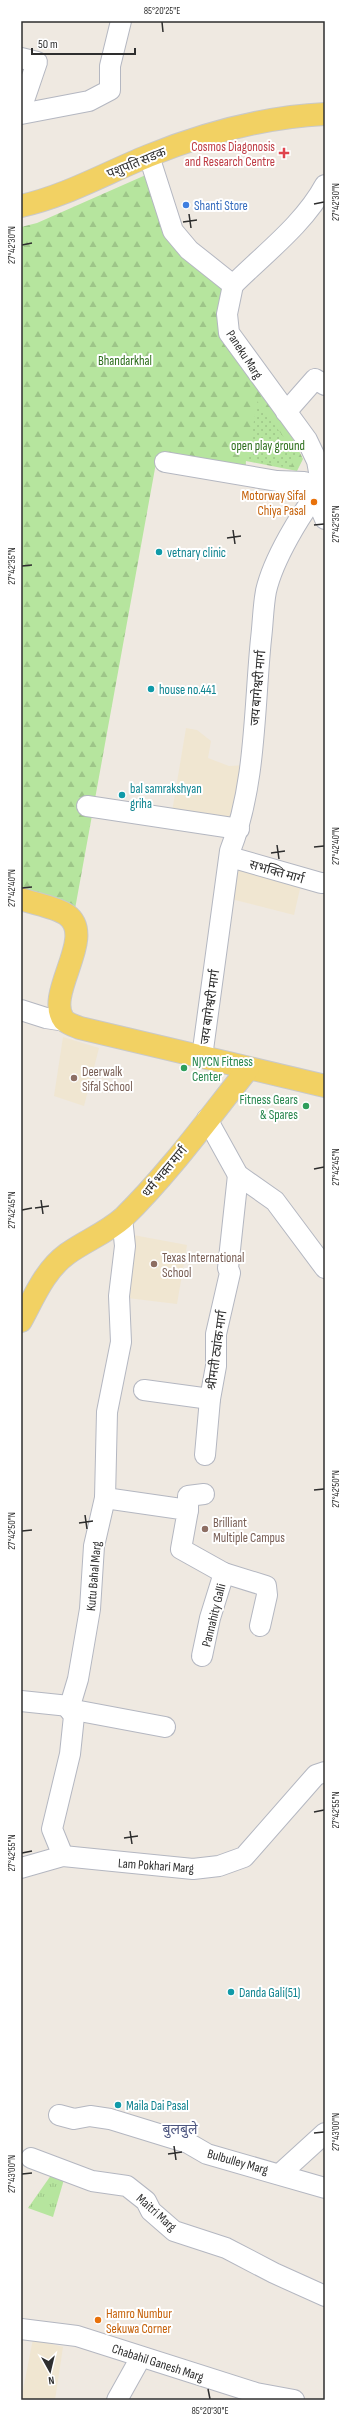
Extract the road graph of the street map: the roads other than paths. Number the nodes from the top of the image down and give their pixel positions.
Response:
1 (122, 21) edge
2 (21, 58) edge
3 (21, 109) edge
4 (21, 114) edge
5 (325, 114) edge
6 (149, 156) junction
7 (322, 196) edge
8 (21, 206) edge
9 (232, 285) junction
10 (325, 385) edge
11 (286, 412) junction
12 (165, 462) dead end
13 (322, 488) junction
14 (325, 519) edge
15 (87, 806) dead end
16 (239, 828) junction
17 (230, 857) junction
18 (325, 883) edge
19 (21, 899) edge
20 (21, 1010) edge
21 (63, 1017) junction
22 (202, 1057) junction
23 (248, 1069) junction
24 (325, 1086) edge
25 (207, 1119) junction
26 (238, 1175) junction
27 (122, 1218) junction
28 (325, 1268) edge
29 (21, 1320) edge
30 (144, 1390) dead end
31 (210, 1398) junction
32 (204, 1455) dead end
33 (204, 1494) dead end
34 (105, 1498) junction
35 (188, 1510) junction
36 (224, 1573) junction
37 (260, 1626) dead end
38 (202, 1656) dead end
39 (21, 1701) edge
40 (69, 1707) junction
41 (165, 1727) dead end
42 (325, 1772) edge
43 (63, 1856) junction
44 (21, 1868) edge
45 (59, 2115) dead end
46 (325, 2134) edge
47 (30, 2158) dead end
48 (280, 2174) junction
49 (325, 2188) edge
50 (325, 2296) edge
51 (21, 2329) edge
52 (141, 2357) junction
53 (255, 2396) edge
54 (117, 2400) edge
55 (294, 2400) edge

1 - 4 street
2 - 3 street
5 - 6 main road, पशुपति सडक
6 - 8 main road, पशुपति सडक
6 - 9 street
7 - 9 street
9 - 11 street, Paneku Marg
10 - 11 street
11 - 13 street, Paneku Marg
12 - 13 street
13 - 14 street, Paneku Marg
13 - 16 street, जय बागेश्वरी मार्ग
15 - 16 street
16 - 17 street, जय बागेश्वरी मार्ग
17 - 18 street, सभक्ति मार्ग
17 - 22 street, जय बागेश्वरी मार्ग
19 - 21 main road
20 - 21 street
21 - 22 main road, जय बागेश्वरी मार्ग
22 - 23 main road, जय बागेश्वरी मार्ग
23 - 24 main road
23 - 25 main road, धर्म भक्त मार्ग
25 - 26 street
25 - 27 main road, धर्म भक्त मार्ग
26 - 28 street
26 - 31 street, श्रीमती ट्यांक मार्ग
27 - 29 main road, धर्म भक्त मार्ग
27 - 34 street, Kutu Bahal Marg
30 - 31 street
31 - 32 street, श्रीमती ट्यांक मार्ग
33 - 35 street
34 - 35 street
34 - 40 street, Kutu Bahal Marg
35 - 36 street, Pannahity Galli
36 - 37 street, Pannahity Galli
36 - 38 street, Pannahity Galli
39 - 40 street
40 - 41 street
40 - 43 street
42 - 43 street, Lam Pokhari Marg
43 - 44 street, Lam Pokhari Marg
45 - 48 street, Bulbulley Marg
46 - 48 street, Bulbulley Marg
47 - 50 street, Maitri Marg
48 - 49 street, Bulbulley Marg
51 - 52 street, Chabahil Ganesh Marg
52 - 53 street, Chabahil Ganesh Marg
52 - 54 street
53 - 55 street, Chabahil Ganesh Marg

